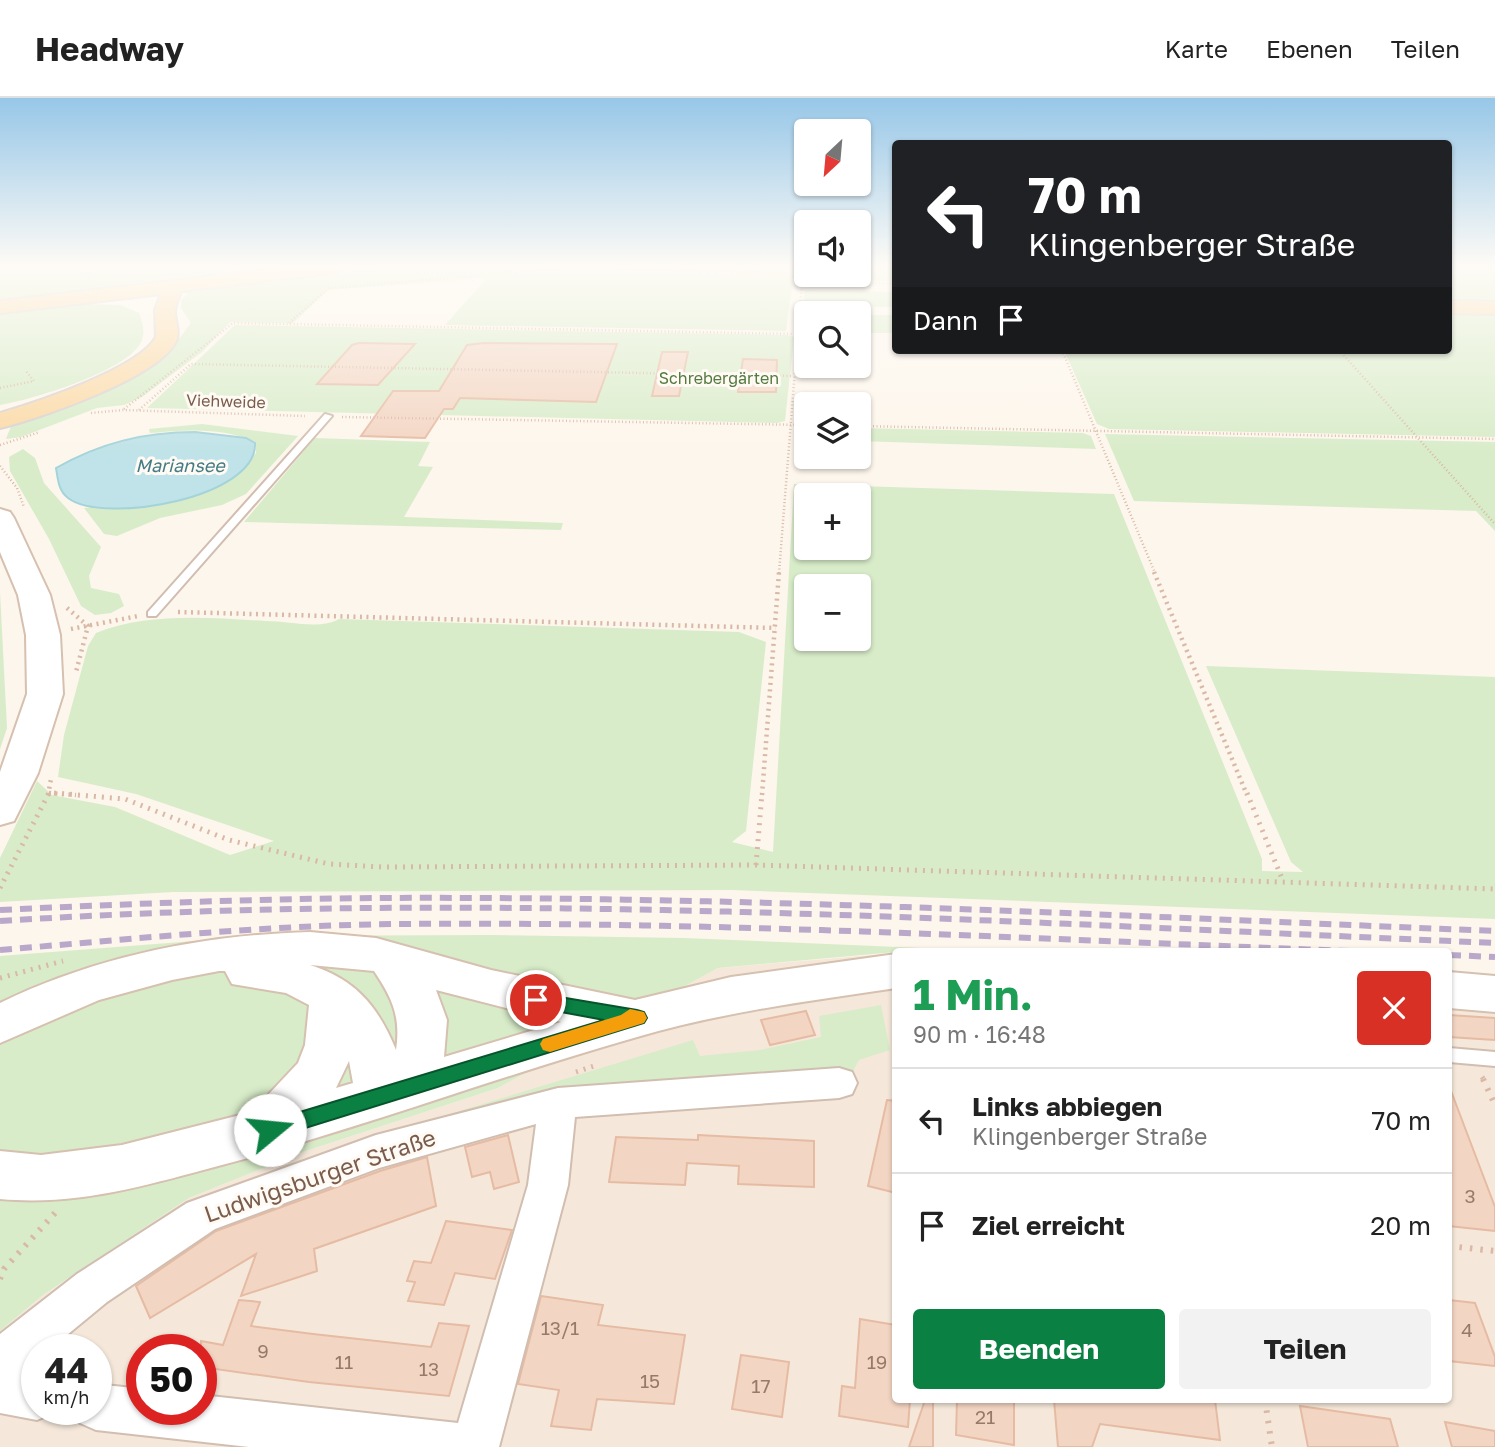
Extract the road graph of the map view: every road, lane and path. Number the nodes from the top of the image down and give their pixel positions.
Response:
1 (169, 330) edge
2 (226, 330) edge
3 (591, 330) edge
4 (794, 334) edge
5 (1064, 354) edge
6 (1342, 354) edge
7 (190, 363) junction
8 (794, 366) edge
9 (25, 370) dead end
10 (793, 376) junction
11 (0, 388) edge
12 (138, 411) junction
13 (328, 416) junction
14 (3, 418) edge
15 (790, 425) junction
16 (794, 425) edge
17 (871, 426) edge
18 (1094, 431) junction
19 (1416, 438) junction
20 (1495, 439) edge
21 (0, 518) edge
22 (1495, 524) edge
23 (152, 614) junction
24 (776, 628) junction
25 (43, 635) junction
26 (49, 793) dead end
27 (0, 812) edge
28 (756, 865) junction
29 (1283, 881) junction
30 (1495, 889) edge
31 (391, 961) junction
32 (892, 972) edge
33 (1452, 990) edge
34 (1495, 994) edge
35 (334, 995) junction
36 (9, 1012) edge
37 (637, 1018) junction
38 (1452, 1055) edge
39 (1473, 1057) junction
40 (1495, 1059) edge
41 (839, 1083) dead end
42 (396, 1091) junction
43 (558, 1103) junction
44 (1495, 1105) edge
45 (270, 1130) junction
46 (0, 1175) edge
47 (67, 1175) junction
48 (1452, 1246) edge
49 (1495, 1251) edge
50 (0, 1279) edge
51 (0, 1362) edge
52 (0, 1390) edge
53 (21, 1394) edge
54 (1265, 1403) edge
55 (112, 1409) edge
56 (311, 1438) edge
57 (465, 1447) edge
58 (475, 1447) edge
59 (1272, 1447) edge

1 - 14 main road
2 - 7 path
3 - 4 path
5 - 18 path
6 - 19 path
7 - 10 path
7 - 12 path
7 - 12 path, Viehweide
8 - 10 path
9 - 11 path
10 - 15 path
12 - 13 path, Viehweide
13 - 15 path, Viehweide
13 - 23 lane
15 - 16 path, Viehweide
15 - 24 path
17 - 18 path
18 - 19 path
18 - 29 path
19 - 20 path
19 - 22 path
21 - 25 main road
23 - 24 path
23 - 25 path
24 - 28 path
25 - 27 main road
26 - 28 path
28 - 29 path
29 - 30 path
31 - 36 main road
31 - 37 main road
31 - 42 main road
32 - 37 main road
33 - 34 main road
35 - 36 main road
35 - 42 main road
35 - 45 main road
37 - 42 main road
38 - 39 lane
39 - 40 lane
39 - 44 path
41 - 43 street, Ludwigsburger Straße
42 - 45 main road
43 - 51 street, Ludwigsburger Straße
43 - 58 street
45 - 47 main road
46 - 47 main road
47 - 50 path
48 - 49 path
52 - 53 street
54 - 59 path
55 - 56 street
56 - 57 street

